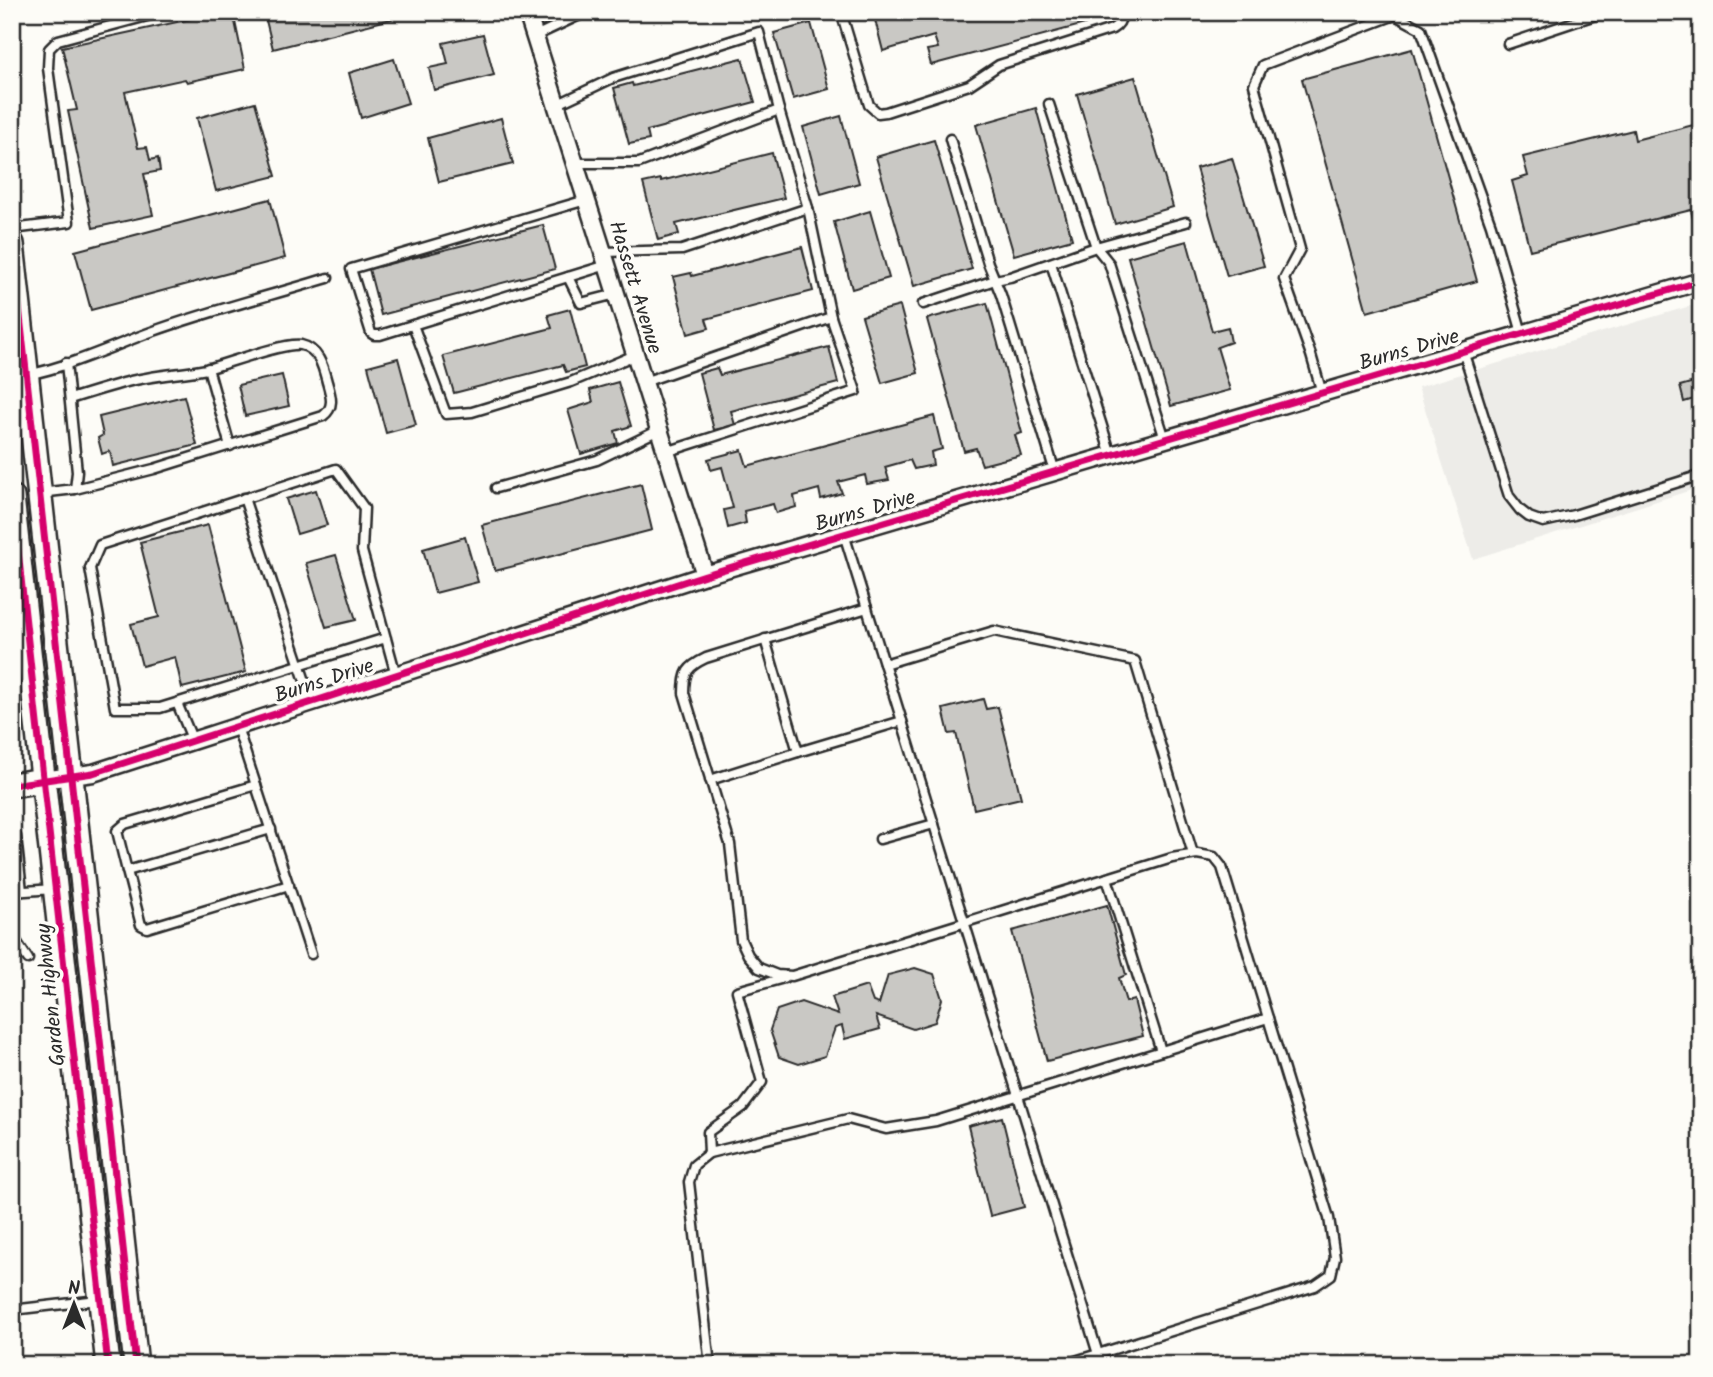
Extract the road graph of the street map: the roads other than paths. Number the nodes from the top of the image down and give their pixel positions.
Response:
1 (162, 12) edge
2 (527, 12) edge
3 (586, 12) edge
4 (841, 12) edge
5 (1121, 12) edge
6 (1604, 12) edge
7 (535, 36) junction
8 (1508, 44) dead end
9 (1049, 104) dead end
10 (556, 105) junction
11 (779, 110) junction
12 (950, 139) dead end
13 (575, 163) junction
14 (586, 200) junction
15 (808, 208) junction
16 (1186, 222) dead end
17 (12, 229) edge
18 (12, 244) edge
19 (1096, 247) junction
20 (605, 259) junction
21 (1051, 263) junction
22 (568, 277) junction
23 (328, 278) dead end
24 (995, 280) junction
25 (1701, 281) edge
26 (616, 294) junction
27 (923, 304) dead end
28 (831, 317) junction
29 (413, 325) junction
30 (1522, 333) junction
31 (1463, 351) junction
32 (635, 355) junction
33 (66, 363) junction
34 (208, 368) junction
35 (19, 376) edge
36 (644, 382) junction
37 (1322, 393) junction
38 (70, 399) junction
39 (659, 430) junction
40 (1165, 439) junction
41 (230, 446) junction
42 (666, 452) junction
43 (1111, 455) junction
44 (1055, 472) junction
45 (1701, 475) edge
46 (496, 488) dead end
47 (75, 489) junction
48 (39, 493) junction
49 (12, 497) edge
50 (244, 498) junction
51 (844, 534) junction
52 (705, 575) junction
53 (867, 608) junction
54 (386, 638) junction
55 (765, 639) junction
56 (299, 664) junction
57 (884, 664) junction
58 (397, 675) junction
59 (312, 702) junction
60 (177, 703) junction
61 (902, 721) junction
62 (237, 727) junction
63 (193, 741) junction
64 (798, 752) junction
65 (70, 776) junction
66 (43, 780) junction
67 (710, 780) junction
68 (12, 785) edge
69 (256, 785) junction
70 (934, 824) junction
71 (271, 829) junction
72 (12, 832) edge
73 (880, 839) dead end
74 (1193, 855) junction
75 (127, 871) junction
76 (1107, 878) junction
77 (289, 885) junction
78 (56, 889) junction
79 (22, 891) junction
80 (12, 892) edge
81 (964, 922) junction
82 (12, 936) edge
83 (311, 954) dead end
84 (27, 959) dead end
85 (792, 976) junction
86 (1268, 1018) junction
87 (1161, 1051) junction
88 (1018, 1094) junction
89 (709, 1153) junction
90 (100, 1300) junction
91 (12, 1310) edge
92 (1098, 1354) junction
93 (107, 1365) edge
94 (136, 1365) edge
95 (710, 1365) edge
96 (1062, 1365) edge

1 - 17 lane
2 - 7 street, Hassett Avenue
3 - 7 lane
4 - 5 lane
6 - 8 lane
7 - 10 street, Hassett Avenue
9 - 19 lane
10 - 11 lane
10 - 13 street, Hassett Avenue
11 - 13 lane
11 - 15 lane
12 - 24 lane
13 - 14 street, Hassett Avenue
14 - 20 street, Hassett Avenue
14 - 29 lane
15 - 20 lane
15 - 28 lane
16 - 19 lane
18 - 35 main road
19 - 21 lane
19 - 40 lane
20 - 22 lane
20 - 26 street, Hassett Avenue
21 - 24 lane
21 - 43 lane
22 - 26 lane
22 - 29 lane
23 - 33 lane
24 - 27 lane
24 - 44 lane
25 - 30 street, Burns Drive
26 - 32 street, Hassett Avenue
28 - 36 lane
28 - 42 lane
29 - 32 lane
30 - 31 street, Burns Drive
30 - 37 lane
31 - 37 street, Burns Drive
31 - 45 lane
32 - 36 street, Hassett Avenue
33 - 35 lane
33 - 38 lane
34 - 38 lane
34 - 41 lane
34 - 41 lane
35 - 48 main road
36 - 39 street, Hassett Avenue
37 - 40 street, Burns Drive
38 - 47 lane
39 - 42 street, Hassett Avenue
39 - 46 lane
40 - 43 street, Burns Drive
41 - 47 lane
42 - 52 street, Hassett Avenue
43 - 44 street, Burns Drive
44 - 51 street, Burns Drive
47 - 48 lane
48 - 65 main road
49 - 66 main road, Garden Highway
50 - 54 lane
50 - 56 lane
50 - 60 lane
51 - 52 street, Burns Drive
51 - 53 lane
52 - 58 street, Burns Drive
53 - 55 lane
53 - 57 lane
54 - 56 lane
54 - 58 lane
55 - 64 lane
55 - 67 lane
56 - 59 lane
56 - 60 lane
57 - 61 lane
57 - 74 lane
58 - 59 street, Burns Drive
59 - 62 street, Burns Drive
60 - 63 lane
61 - 64 lane
61 - 70 lane
62 - 63 street, Burns Drive
62 - 69 lane
63 - 65 street, Burns Drive
64 - 67 lane
65 - 66 street, Burns Drive
65 - 94 main road
66 - 68 main road
66 - 78 main road, Garden Highway
67 - 85 lane
69 - 71 lane
69 - 75 lane
70 - 73 lane
70 - 81 lane
71 - 75 lane
71 - 77 lane
72 - 79 lane
74 - 76 lane
74 - 86 lane
75 - 77 lane
76 - 81 lane
76 - 87 lane
77 - 83 lane
78 - 79 lane
78 - 90 main road, Garden Highway
79 - 80 lane
81 - 85 lane
81 - 88 lane
82 - 84 lane
85 - 89 lane
86 - 87 lane
86 - 92 lane
87 - 88 lane
88 - 89 lane
88 - 92 lane
89 - 95 lane
90 - 91 lane
90 - 93 main road, Garden Highway
92 - 96 lane

